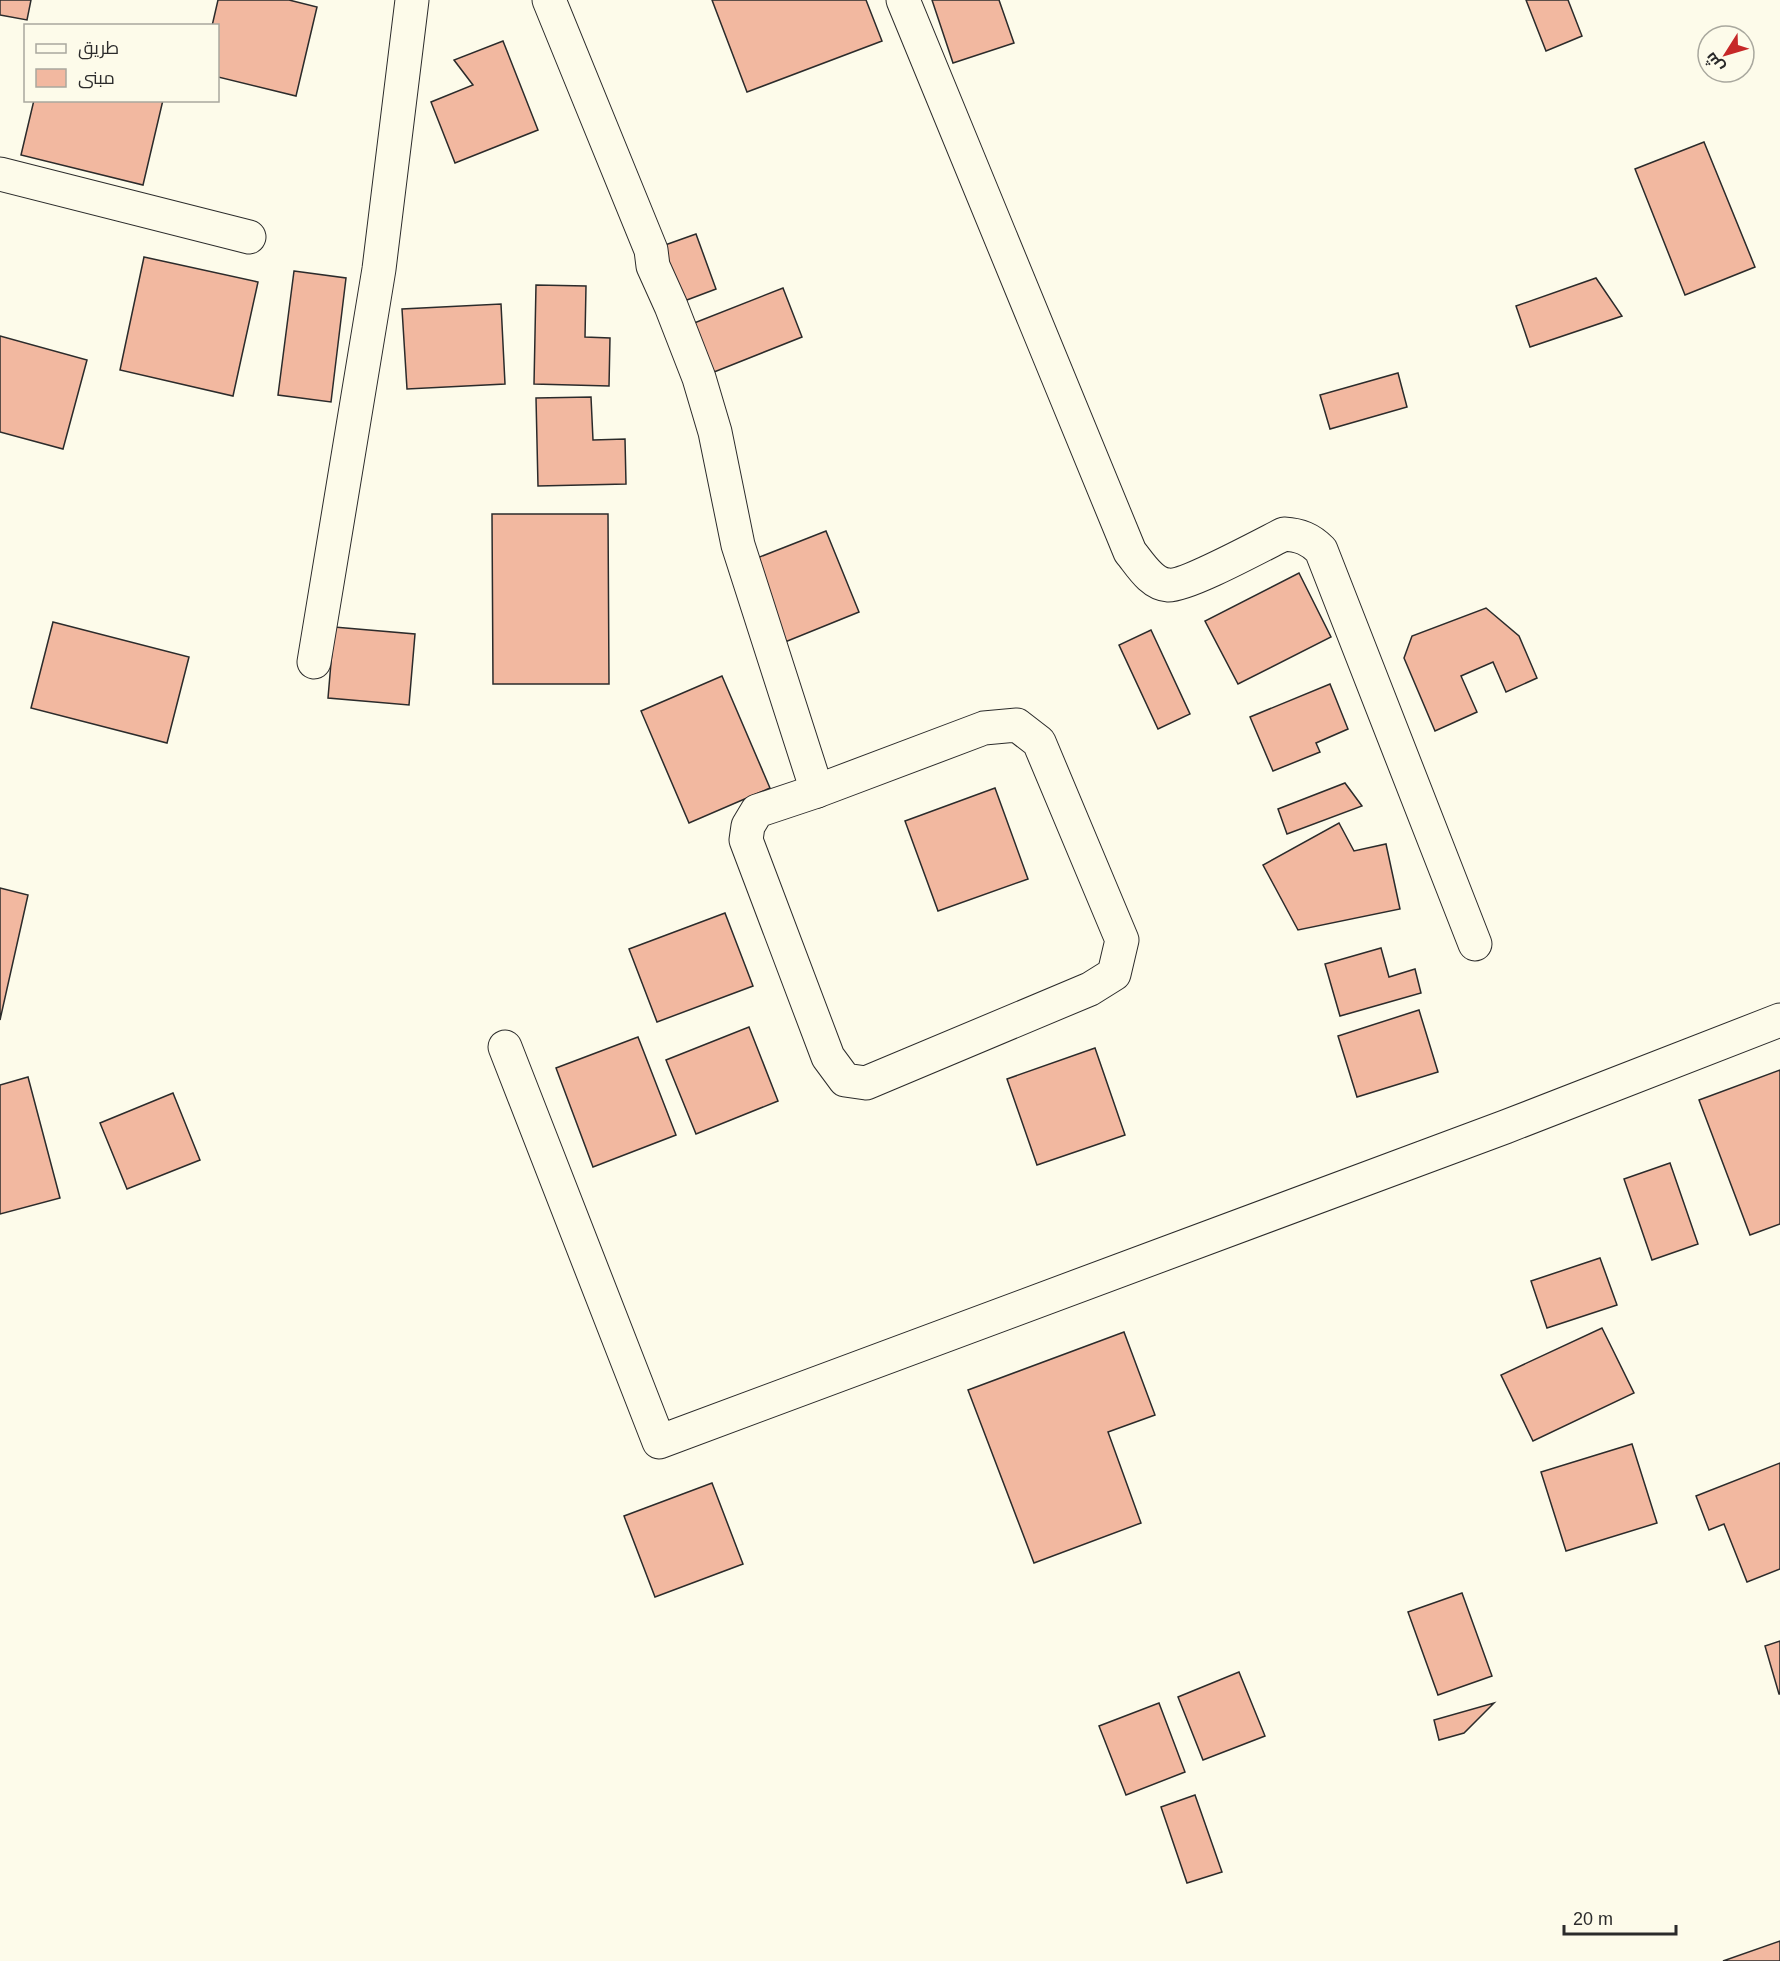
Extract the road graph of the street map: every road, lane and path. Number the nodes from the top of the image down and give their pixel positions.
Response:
1 (412, 0) edge
2 (549, 0) edge
3 (903, 0) edge
4 (0, 174) edge
5 (249, 237) dead end
6 (314, 662) dead end
7 (817, 791) junction
8 (1475, 944) dead end
9 (1780, 1020) edge
10 (505, 1047) dead end

1 - 6 street
2 - 7 street
3 - 8 street
4 - 5 street
7 - 7 street
9 - 10 street

